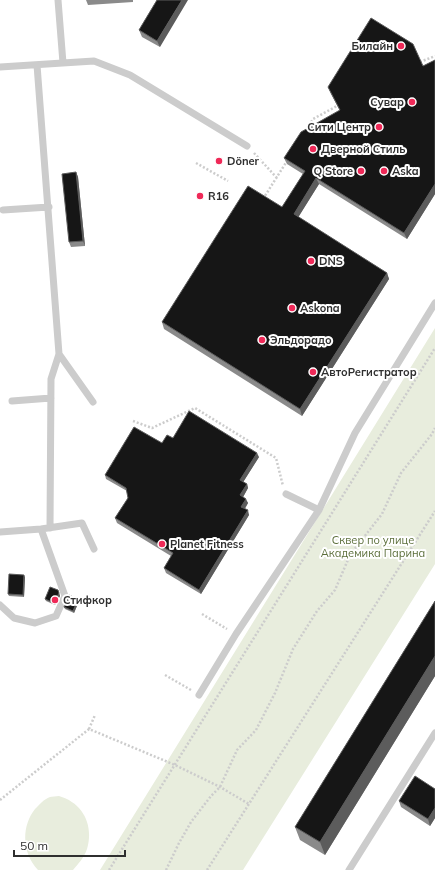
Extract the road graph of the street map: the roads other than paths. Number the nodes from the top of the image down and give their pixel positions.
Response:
1 (58, 0) edge
2 (63, 63) junction
3 (37, 64) junction
4 (0, 67) edge
5 (247, 146) road end
6 (48, 208) junction
7 (3, 210) dead end
8 (435, 303) edge
9 (59, 354) junction
10 (51, 398) junction
11 (12, 400) dead end
12 (93, 402) dead end
13 (286, 494) road end
14 (319, 510) junction
15 (50, 528) junction
16 (41, 529) junction
17 (0, 532) edge
18 (94, 549) dead end
19 (0, 605) edge
20 (199, 695) road end
21 (435, 733) edge
22 (350, 870) edge

1 - 2 lane
2 - 3 lane
2 - 5 lane
3 - 4 lane
3 - 6 lane
6 - 7 lane
6 - 9 lane
8 - 14 lane
9 - 10 lane
9 - 12 lane
10 - 11 lane
10 - 15 lane
13 - 14 lane
14 - 20 lane
15 - 16 lane
15 - 18 lane
16 - 17 lane
16 - 19 lane
21 - 22 lane

